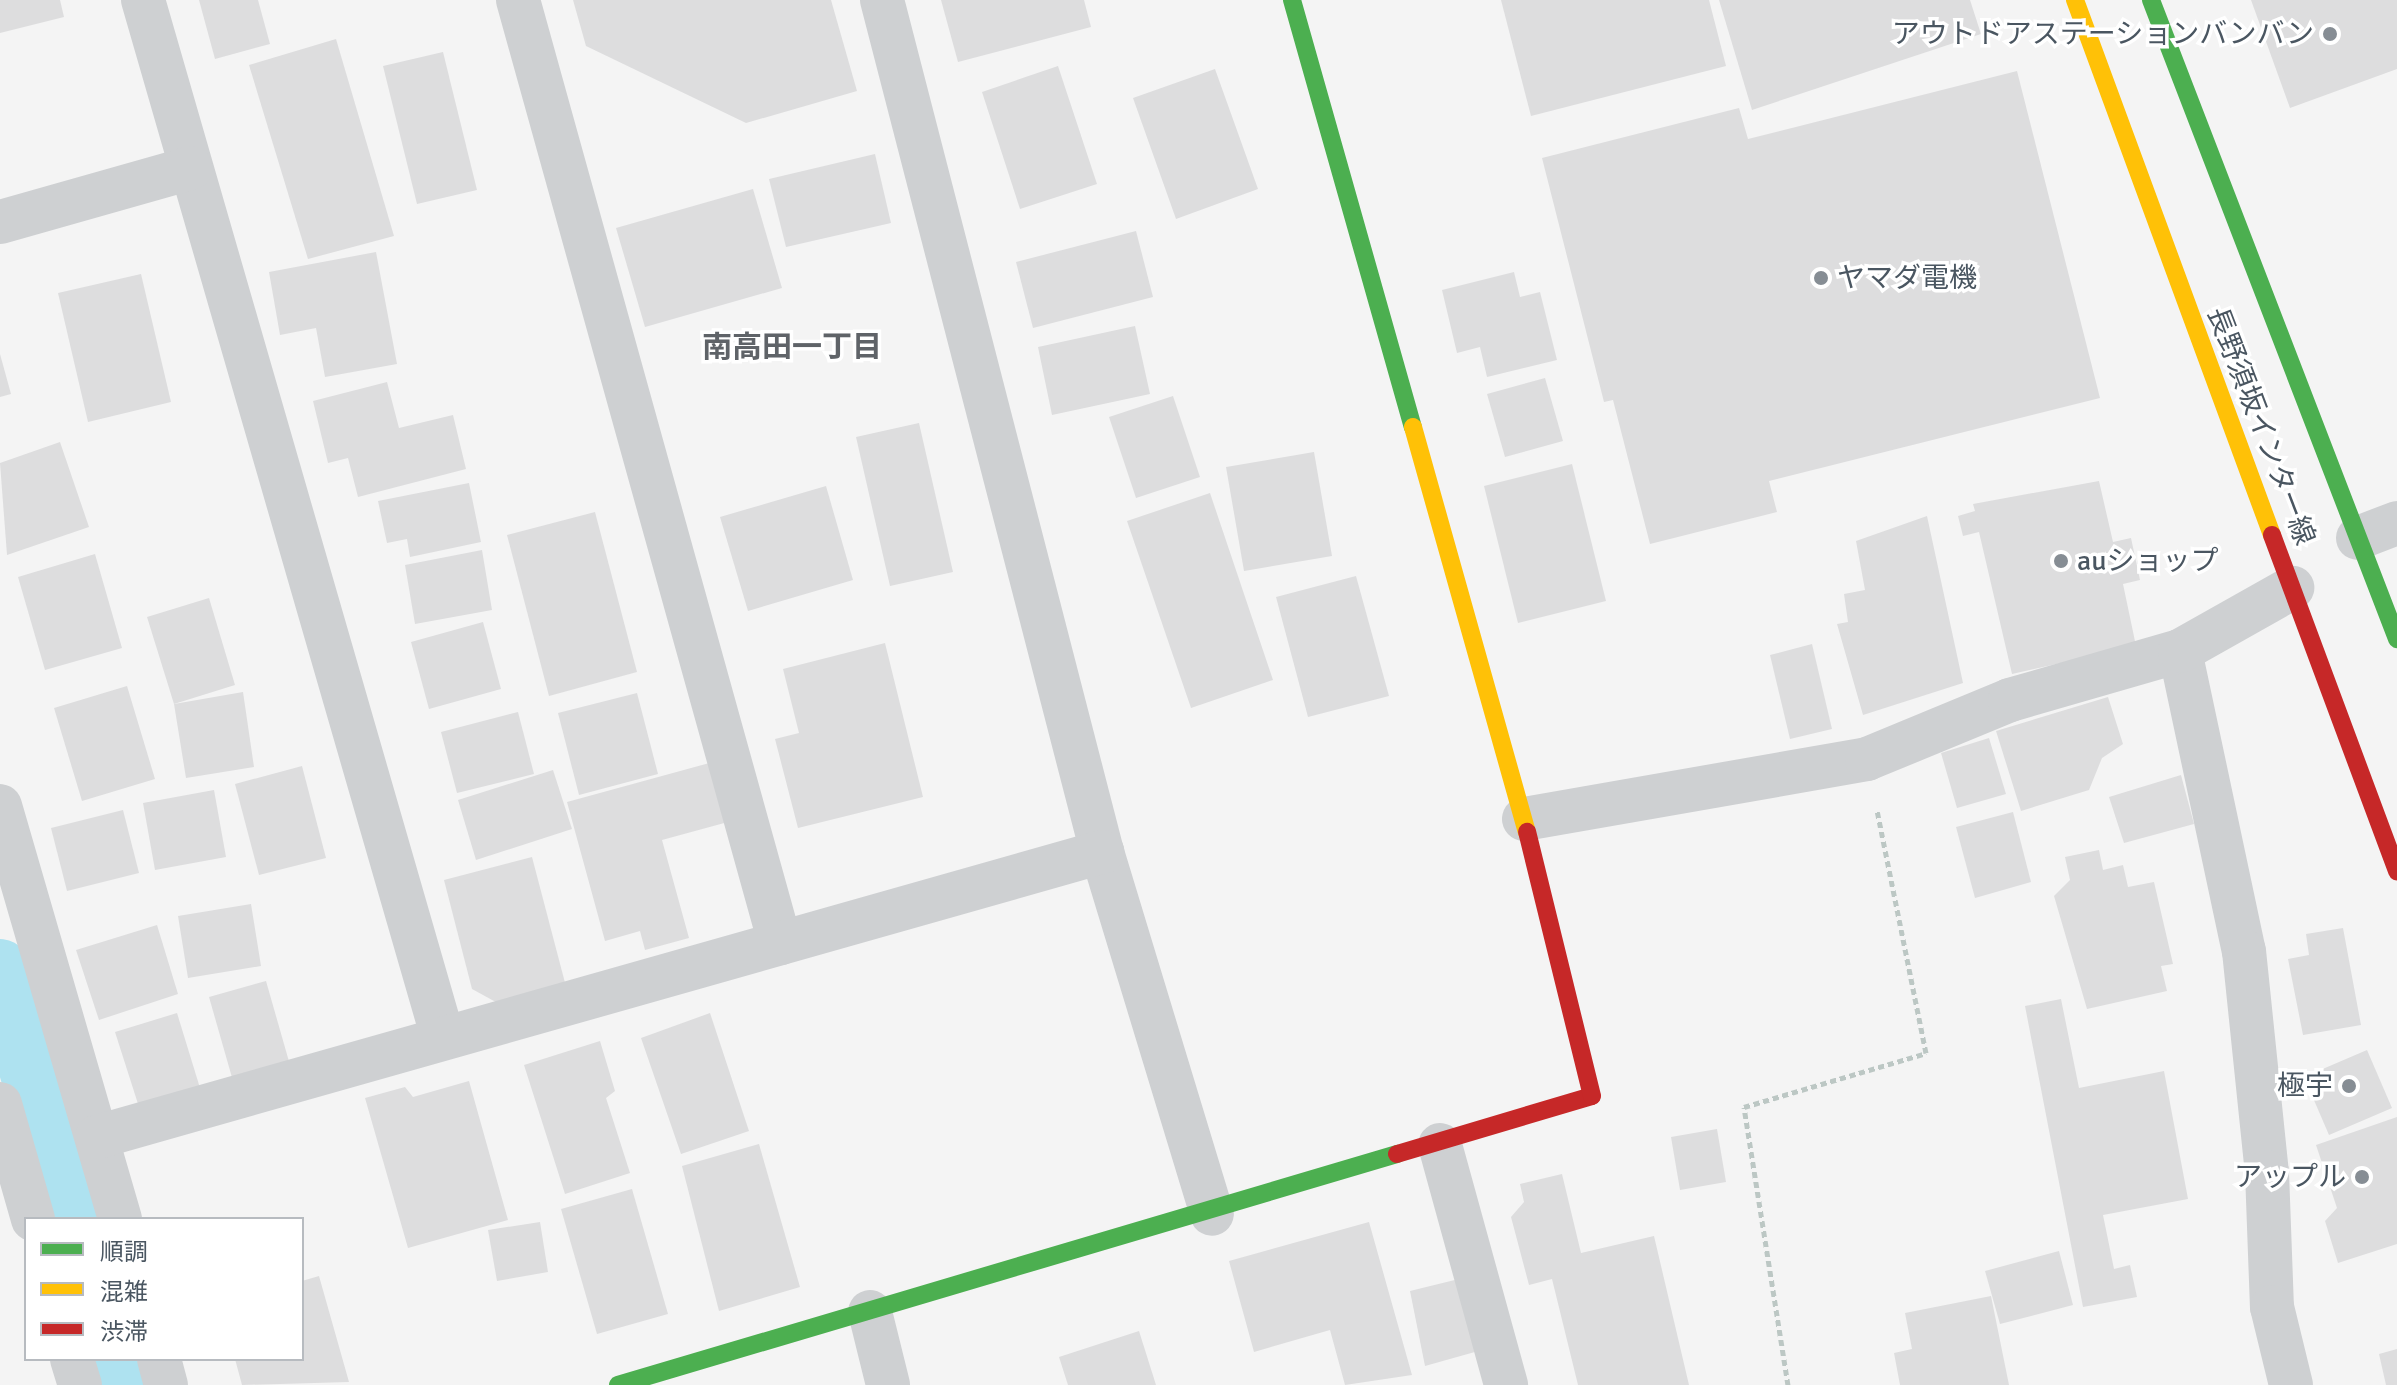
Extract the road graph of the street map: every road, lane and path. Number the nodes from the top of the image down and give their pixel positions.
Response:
1 (143, 0) edge
2 (518, 0) edge
3 (882, 0) edge
4 (1292, 0) edge
5 (2075, 0) edge
6 (2151, 0) edge
7 (191, 168) junction
8 (0, 222) edge
9 (2377, 530) edge
10 (2292, 588) junction
11 (2397, 639) edge
12 (2180, 651) junction
13 (1867, 759) junction
14 (0, 806) edge
15 (1524, 819) junction
16 (1102, 852) junction
17 (2397, 872) edge
18 (780, 943) junction
19 (443, 1038) junction
20 (0, 1104) edge
21 (97, 1137) junction
22 (1440, 1145) junction
23 (1212, 1214) junction
24 (32, 1217) edge
25 (119, 1217) edge
26 (870, 1312) junction
27 (73, 1361) edge
28 (160, 1361) edge
29 (80, 1385) edge
30 (166, 1385) edge
31 (618, 1385) edge
32 (888, 1385) edge
33 (1506, 1385) edge
34 (1788, 1385) edge
35 (2291, 1385) edge

1 - 7 street
2 - 18 street
3 - 16 street
4 - 15 street
5 - 10 street, 長野須坂インター線
6 - 9 street, 長野須坂インター線
7 - 8 street
7 - 19 street
9 - 11 street, 長野須坂インター線
10 - 12 street
10 - 17 street, 長野須坂インター線
12 - 13 street
12 - 35 street
13 - 15 street
13 - 34 path
14 - 21 street
15 - 22 street
16 - 18 street
16 - 23 street
18 - 19 street
19 - 21 street
20 - 24 street
21 - 25 street
22 - 23 street
22 - 33 street
23 - 26 street
26 - 31 street
26 - 32 street
27 - 29 street
28 - 30 street

